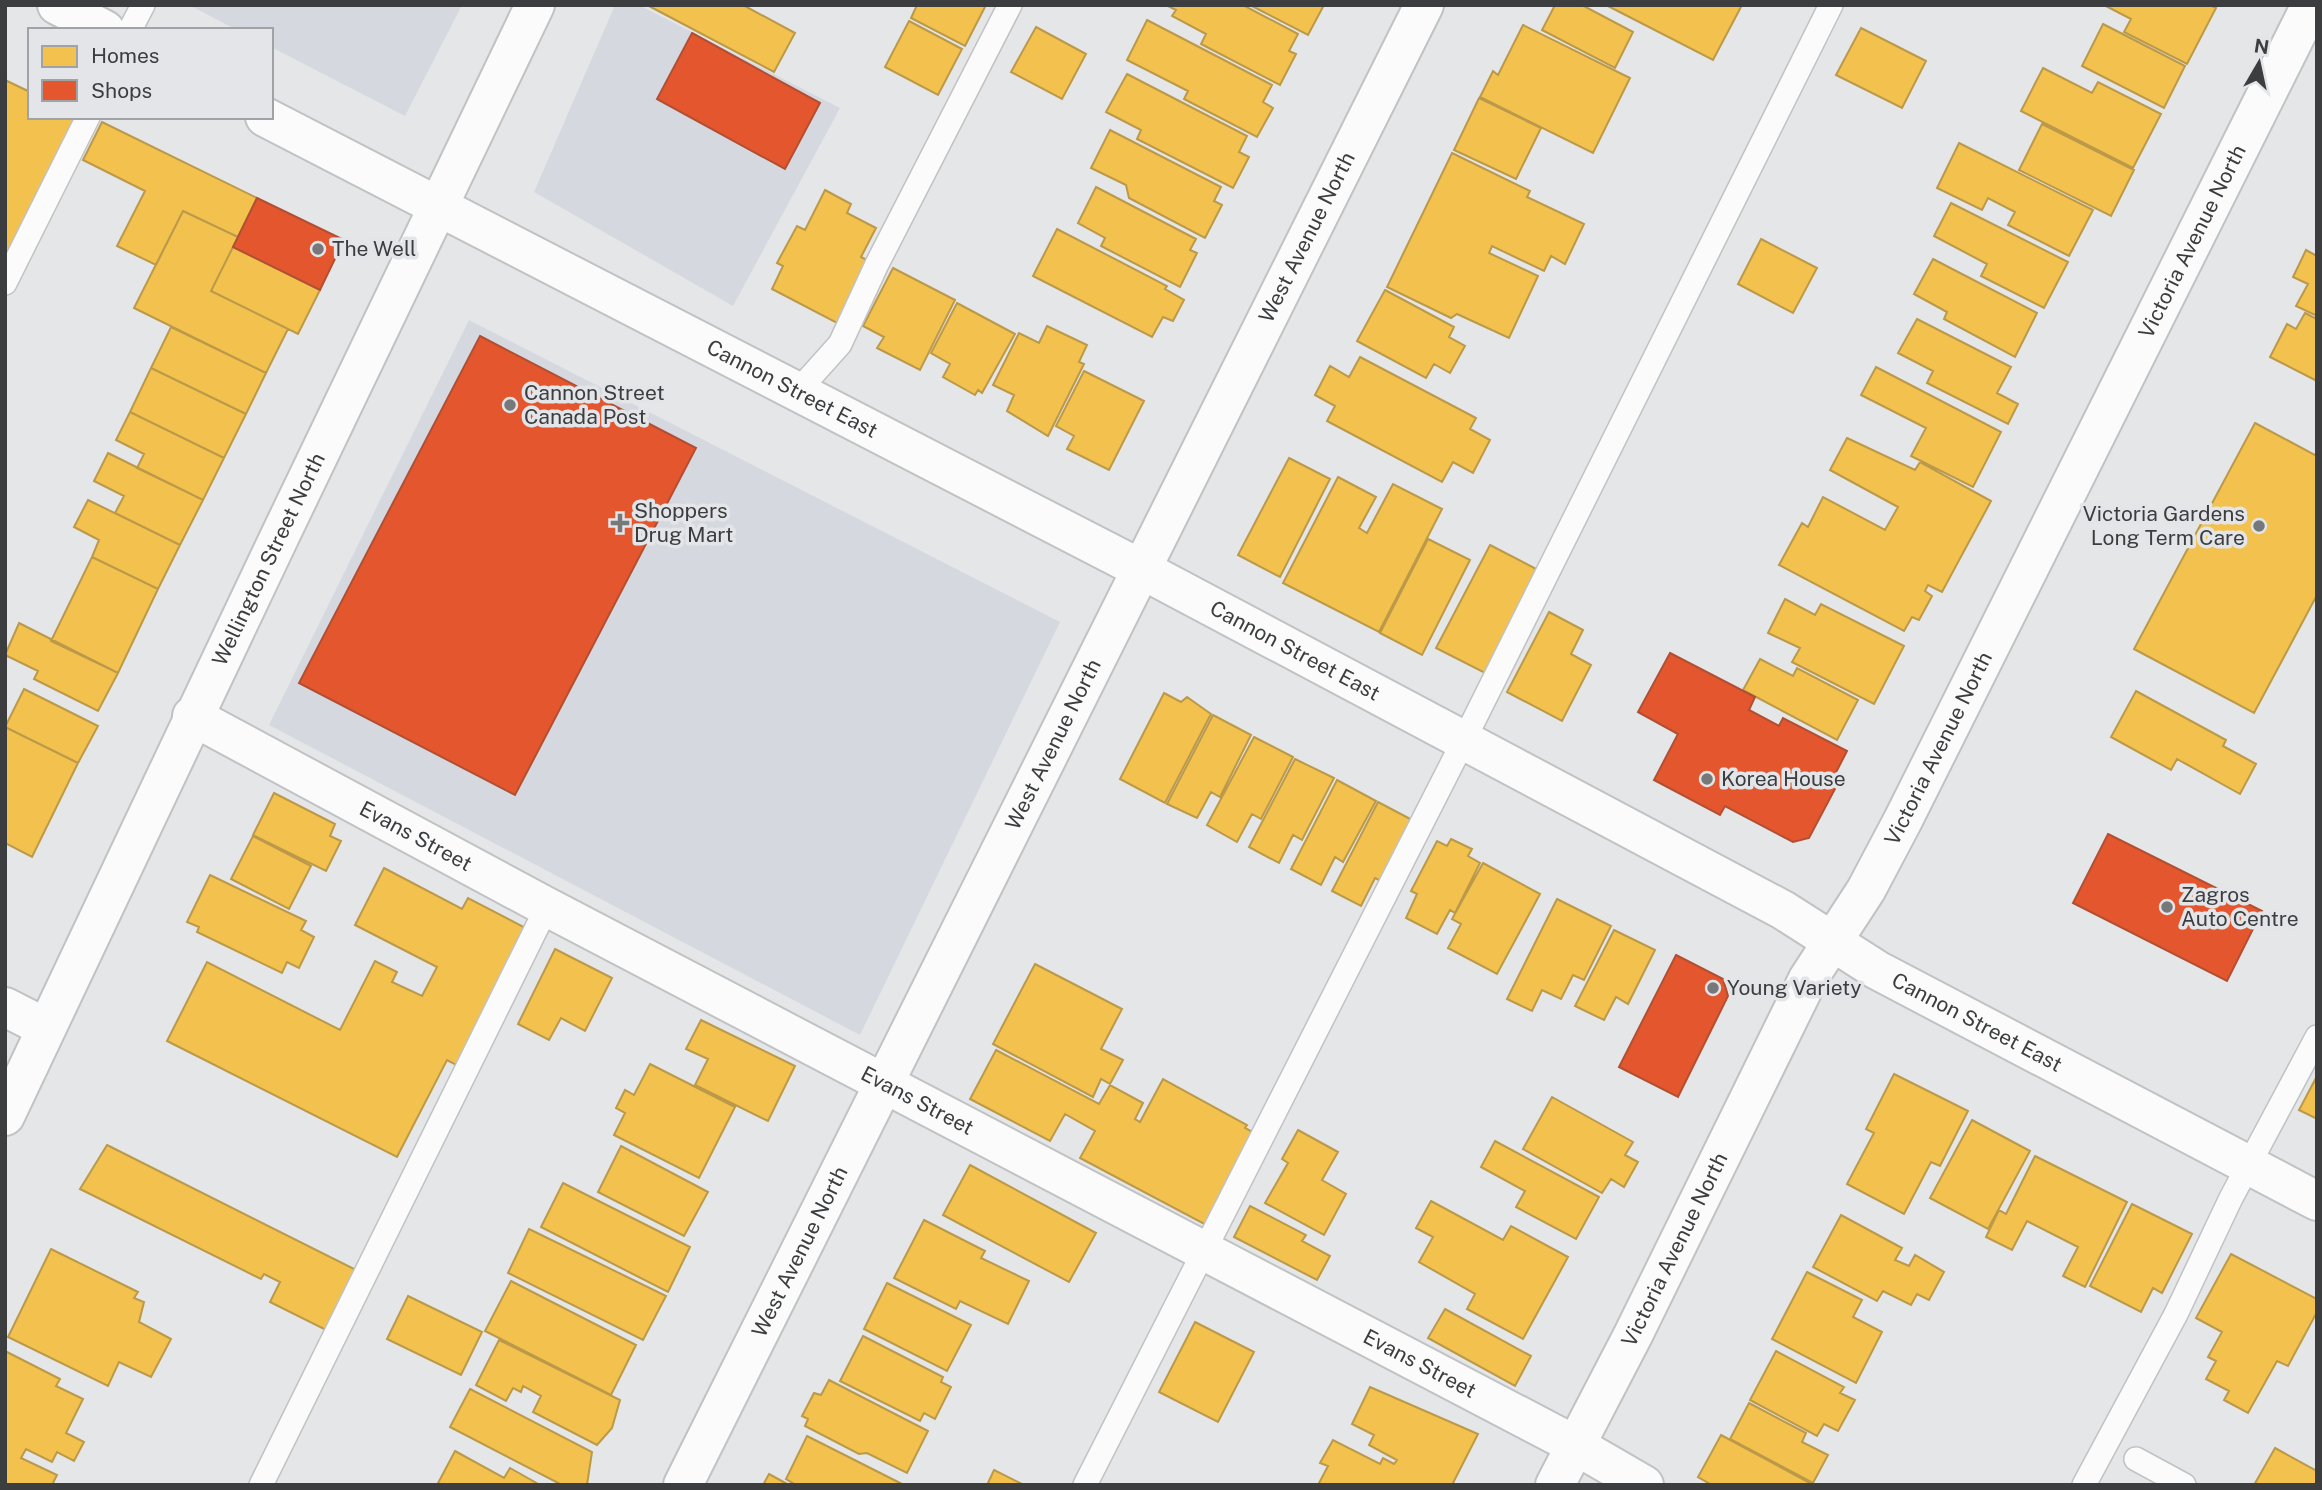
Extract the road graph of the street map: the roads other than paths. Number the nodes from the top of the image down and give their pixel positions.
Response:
1 (57, 5) edge
2 (143, 5) edge
3 (535, 5) edge
4 (1010, 5) edge
5 (1424, 5) edge
6 (1831, 5) edge
7 (2311, 5) edge
8 (101, 28) edge
9 (131, 28) edge
10 (87, 119) edge
11 (269, 119) edge
12 (440, 208) junction
13 (5, 283) edge
14 (797, 392) junction
15 (1139, 568) junction
16 (192, 716) junction
17 (1463, 742) junction
18 (547, 907) junction
19 (1833, 943) junction
20 (5, 1007) edge
21 (46, 1028) junction
22 (2317, 1037) edge
23 (884, 1085) junction
24 (5, 1116) edge
25 (2249, 1165) junction
26 (2317, 1201) edge
27 (1204, 1249) junction
28 (1575, 1445) junction
29 (2136, 1459) dead end
30 (261, 1485) edge
31 (683, 1485) edge
32 (1085, 1485) edge
33 (1555, 1485) edge
34 (1644, 1485) edge
35 (2084, 1485) edge
36 (2184, 1485) edge

1 - 8 main road
2 - 9 lane
3 - 12 main road, Wellington Street North
4 - 14 lane
5 - 15 main road, West Avenue North
6 - 17 lane
7 - 19 main road, Victoria Avenue North
10 - 13 lane
11 - 12 main road, Cannon Street East
12 - 14 main road, Cannon Street East
12 - 16 main road, Wellington Street North
14 - 15 main road, Cannon Street East
15 - 17 main road, Cannon Street East
15 - 23 main road, West Avenue North
16 - 18 main road, Evans Street
16 - 21 main road, Wellington Street North
17 - 19 main road, Cannon Street East
17 - 27 lane
18 - 23 main road, Evans Street
18 - 30 lane
19 - 25 main road, Cannon Street East
19 - 28 main road, Victoria Avenue North
20 - 21 main road
21 - 24 main road, Wellington Street North
22 - 25 lane
23 - 27 main road, Evans Street
23 - 31 main road, West Avenue North
25 - 26 main road, Cannon Street East
25 - 35 lane
27 - 28 main road, Evans Street
27 - 32 lane
28 - 33 main road, Victoria Avenue North
28 - 34 main road, Evans Street
29 - 36 lane

